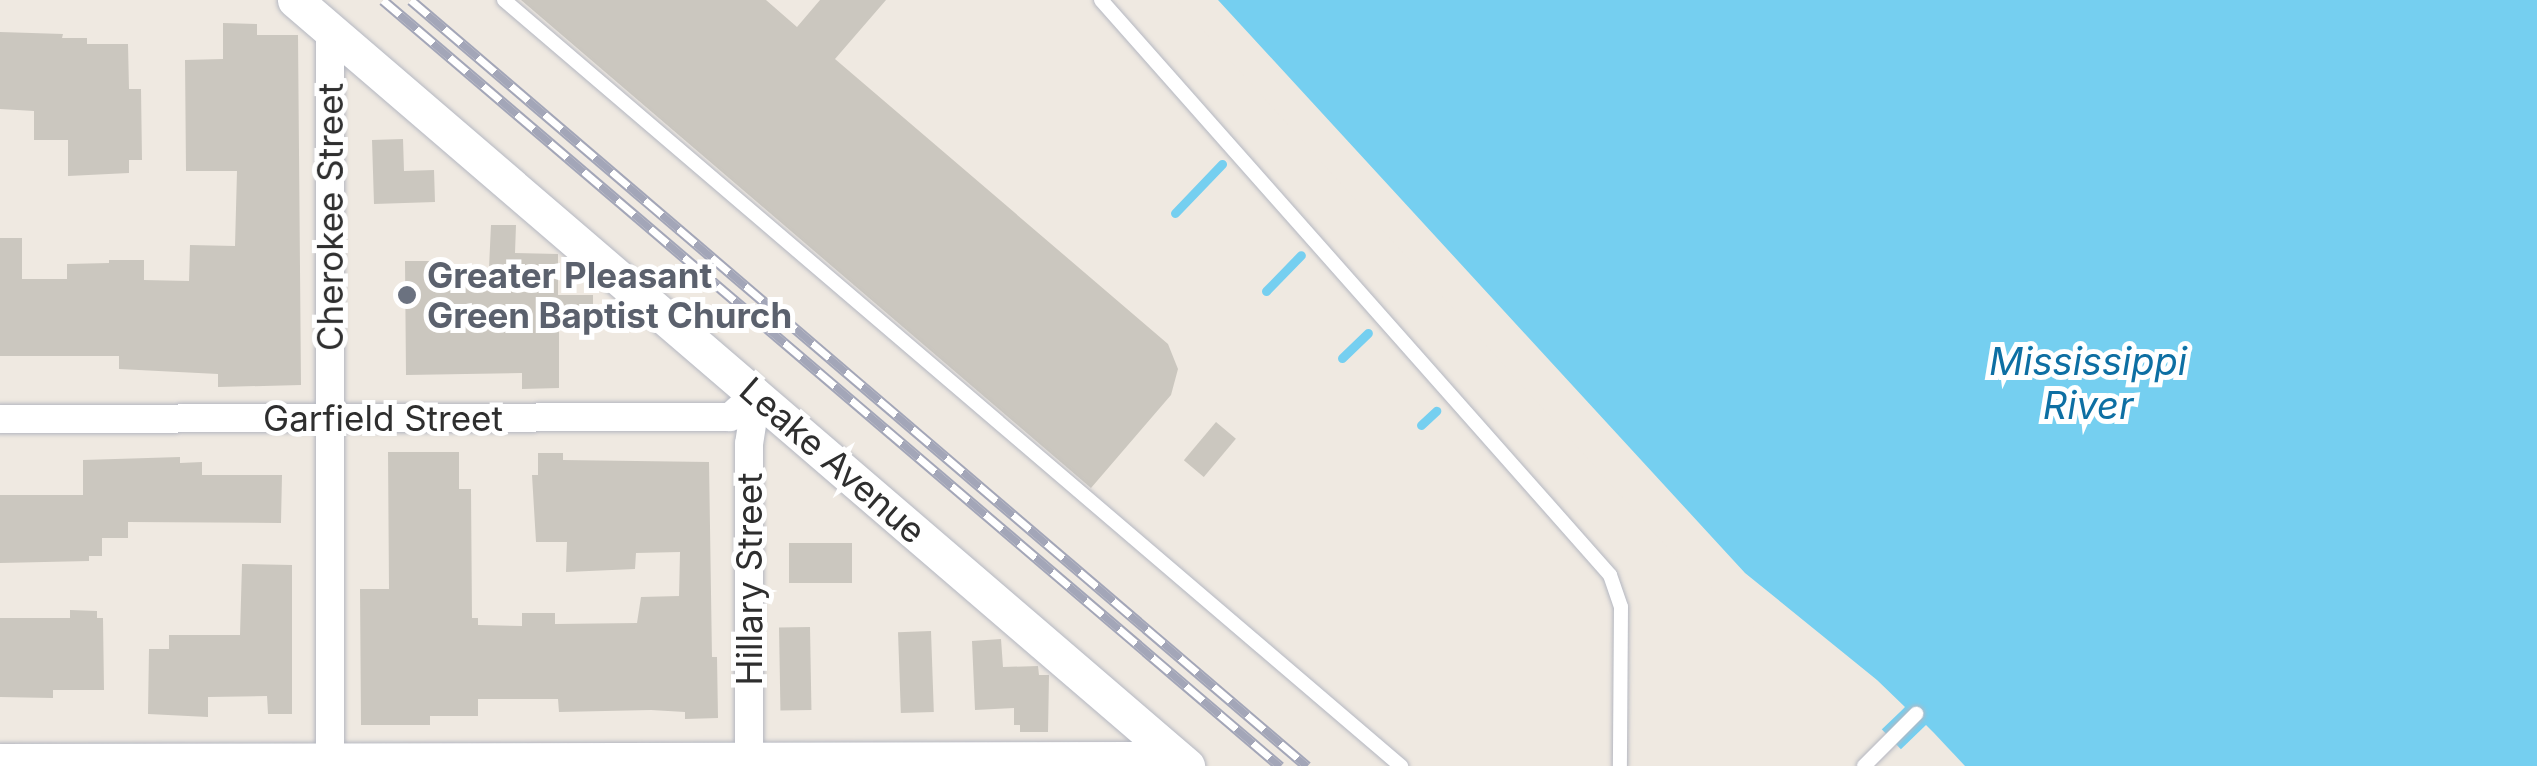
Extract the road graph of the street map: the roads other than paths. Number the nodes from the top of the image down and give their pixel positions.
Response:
1 (295, 0) edge
2 (504, 0) edge
3 (1101, 0) edge
4 (330, 28) junction
5 (756, 393) junction
6 (330, 418) junction
7 (0, 420) edge
8 (1916, 714) dead end
9 (0, 758) edge
10 (330, 761) edge
11 (749, 761) edge
12 (1181, 764) edge
13 (1402, 766) edge
14 (1620, 766) edge
15 (1864, 766) edge

1 - 4 street, Leake Avenue
2 - 13 lane
3 - 14 lane
4 - 5 street, Leake Avenue
4 - 6 street, Cherokee Street
5 - 6 street, Garfield Street
5 - 11 street, Hillary Street
5 - 12 street, Leake Avenue
6 - 7 street, Garfield Street
6 - 10 street, Cherokee Street
8 - 15 lane
9 - 10 street
10 - 11 street
11 - 12 street

